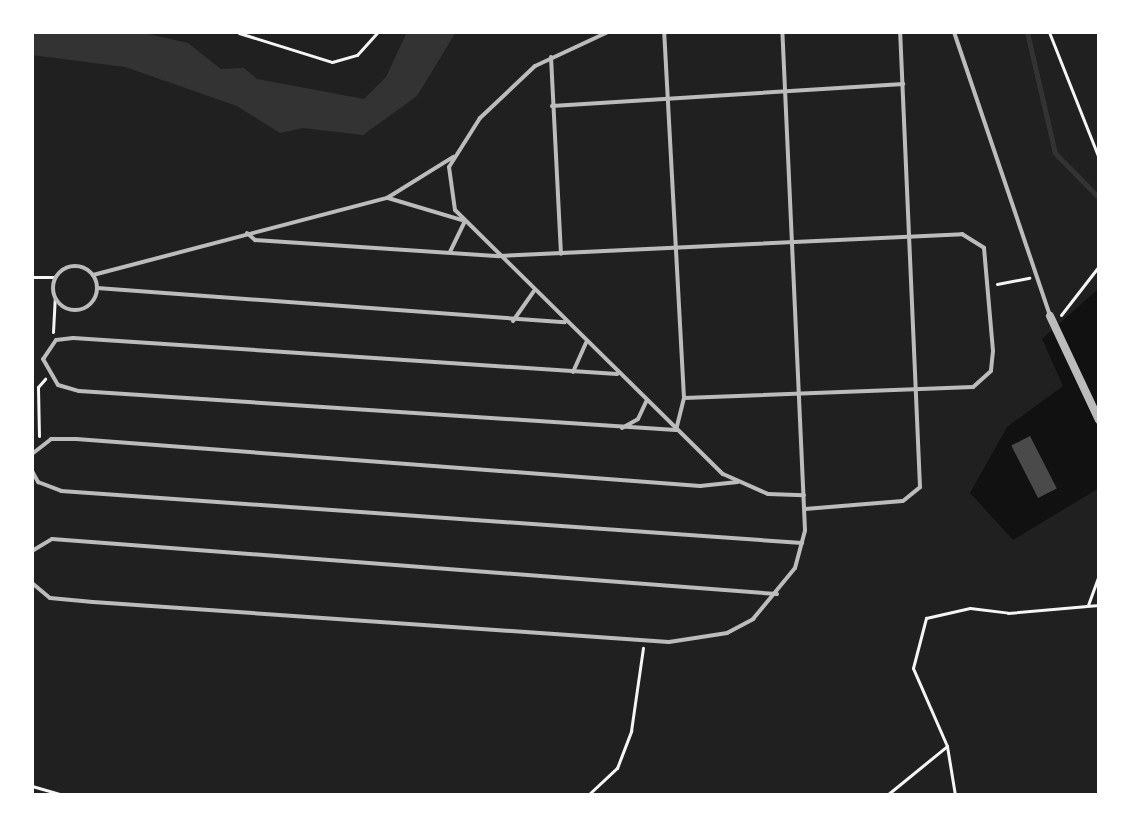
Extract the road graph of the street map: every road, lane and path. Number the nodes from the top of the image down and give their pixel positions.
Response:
1 (223, 32) edge
2 (239, 32) edge
3 (378, 32) edge
4 (608, 32) edge
5 (664, 32) edge
6 (782, 32) edge
7 (900, 32) edge
8 (954, 32) edge
9 (1049, 32) edge
10 (551, 57) junction
11 (903, 84) junction
12 (785, 92) junction
13 (667, 99) junction
14 (552, 106) junction
15 (455, 155) junction
16 (1099, 158) edge
17 (387, 198) junction
18 (465, 221) junction
19 (247, 233) junction
20 (908, 237) junction
21 (791, 241) junction
22 (675, 249) junction
23 (450, 252) junction
24 (561, 254) junction
25 (499, 256) junction
26 (1099, 266) edge
27 (93, 275) junction
28 (32, 277) edge
29 (55, 277) junction
30 (1036, 277) junction
31 (989, 285) junction
32 (97, 288) junction
33 (534, 291) junction
34 (55, 298) junction
35 (1052, 320) junction
36 (513, 321) junction
37 (565, 322) junction
38 (56, 340) junction
39 (586, 343) junction
40 (572, 374) junction
41 (617, 374) junction
42 (49, 375) junction
43 (916, 389) junction
44 (800, 393) junction
45 (684, 398) junction
46 (646, 402) junction
47 (1099, 420) edge
48 (620, 429) junction
49 (676, 430) junction
50 (41, 444) junction
51 (32, 454) edge
52 (32, 471) edge
53 (738, 482) junction
54 (804, 495) junction
55 (805, 509) junction
56 (802, 543) junction
57 (32, 551) edge
58 (1099, 574) edge
59 (32, 583) edge
60 (777, 594) junction
61 (1088, 605) junction
62 (1099, 605) edge
63 (644, 640) junction
64 (947, 746) junction
65 (32, 786) edge
66 (64, 795) edge
67 (588, 795) edge
68 (887, 795) edge
69 (955, 795) edge

1 - 2 path
2 - 3 path
4 - 10 lane
5 - 13 lane
6 - 12 lane
7 - 11 lane
8 - 30 lane
9 - 16 path
10 - 14 lane
10 - 15 lane
11 - 12 lane
11 - 20 lane
12 - 13 lane
12 - 21 lane
13 - 14 lane
13 - 22 lane
14 - 24 lane
15 - 17 lane
15 - 18 lane
17 - 18 lane
17 - 19 lane
18 - 23 lane
18 - 25 lane
19 - 23 lane
19 - 27 lane
20 - 21 lane
20 - 31 lane
20 - 43 lane
21 - 22 lane
21 - 44 lane
22 - 24 lane
22 - 45 lane
23 - 25 lane
24 - 25 lane
25 - 33 lane
26 - 35 path
27 - 29 lane
27 - 32 lane
28 - 29 path
29 - 34 lane
30 - 31 path
30 - 35 lane
31 - 43 lane
32 - 34 lane
32 - 36 lane
33 - 36 lane
33 - 37 lane
34 - 38 path
35 - 47 street
36 - 37 lane
37 - 39 lane
38 - 40 lane
38 - 42 lane
39 - 40 lane
39 - 41 lane
40 - 41 lane
41 - 46 lane
42 - 48 lane
42 - 50 path
43 - 44 lane
43 - 55 lane
44 - 45 lane
44 - 54 lane
45 - 49 lane
46 - 48 lane
46 - 49 lane
48 - 49 lane
49 - 53 lane
50 - 51 lane
50 - 53 lane
52 - 56 lane
53 - 54 lane
54 - 55 lane
55 - 56 lane
56 - 60 lane
57 - 60 lane
58 - 61 path
59 - 63 lane
60 - 63 lane
61 - 62 path
61 - 64 path
63 - 67 path
64 - 68 path
64 - 69 path
65 - 66 path

